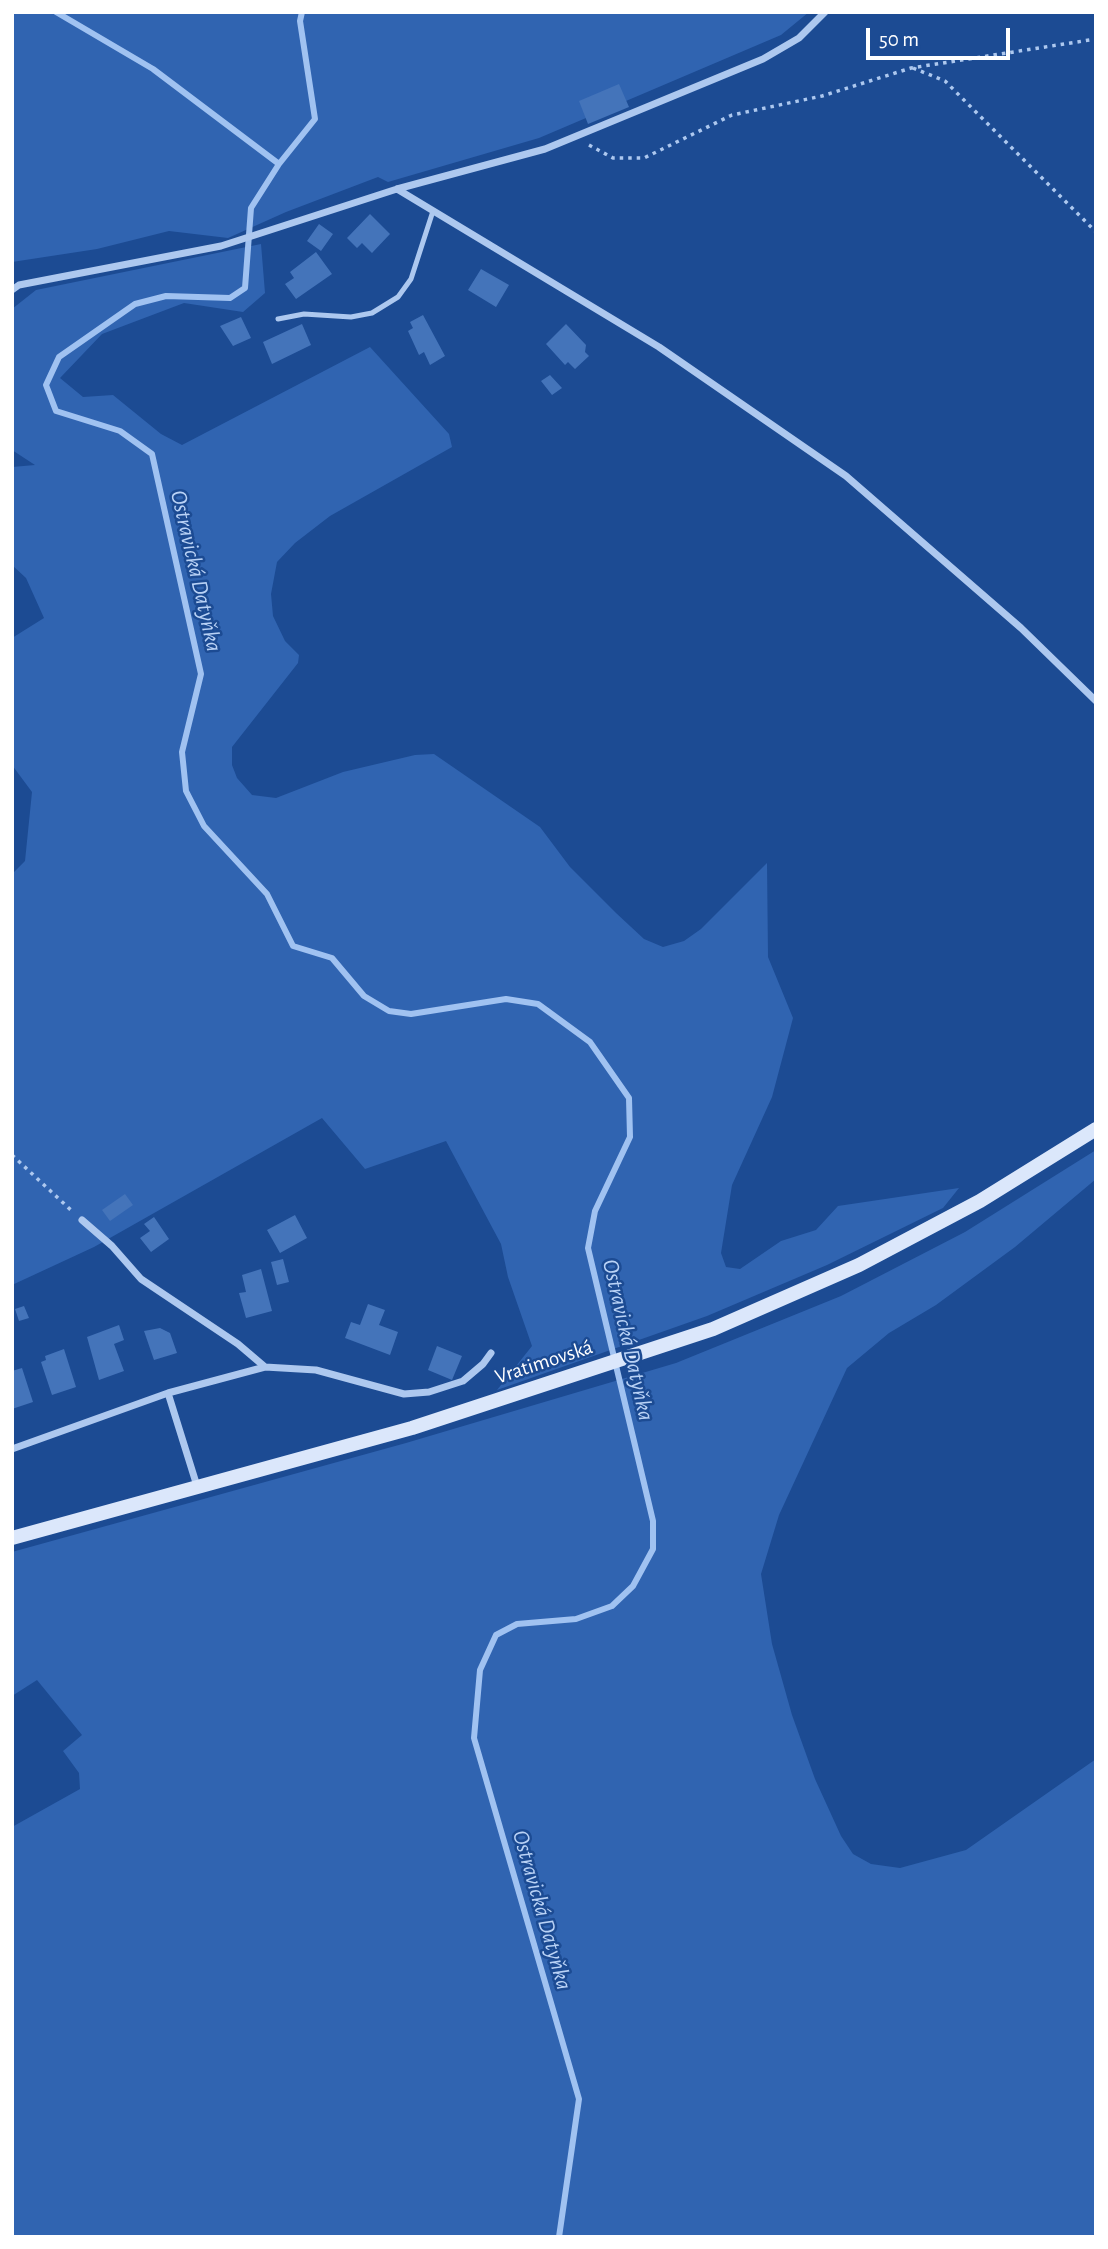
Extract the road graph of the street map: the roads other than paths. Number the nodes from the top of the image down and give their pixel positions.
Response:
1 (825, 12) edge
2 (397, 189) junction
3 (433, 211) junction
4 (12, 290) edge
5 (278, 319) dead end
6 (1096, 701) edge
7 (1096, 1129) edge
8 (82, 1220) road end
9 (491, 1353) dead end
10 (265, 1367) junction
11 (168, 1393) junction
12 (12, 1449) edge
13 (197, 1486) junction
14 (12, 1538) edge

1 - 2 street
2 - 3 street
2 - 4 street
3 - 5 lane
3 - 6 street
7 - 13 main road, Vratimovská
8 - 10 street
9 - 10 street
10 - 11 street
11 - 12 street
11 - 13 street
13 - 14 main road, Vratimovská

